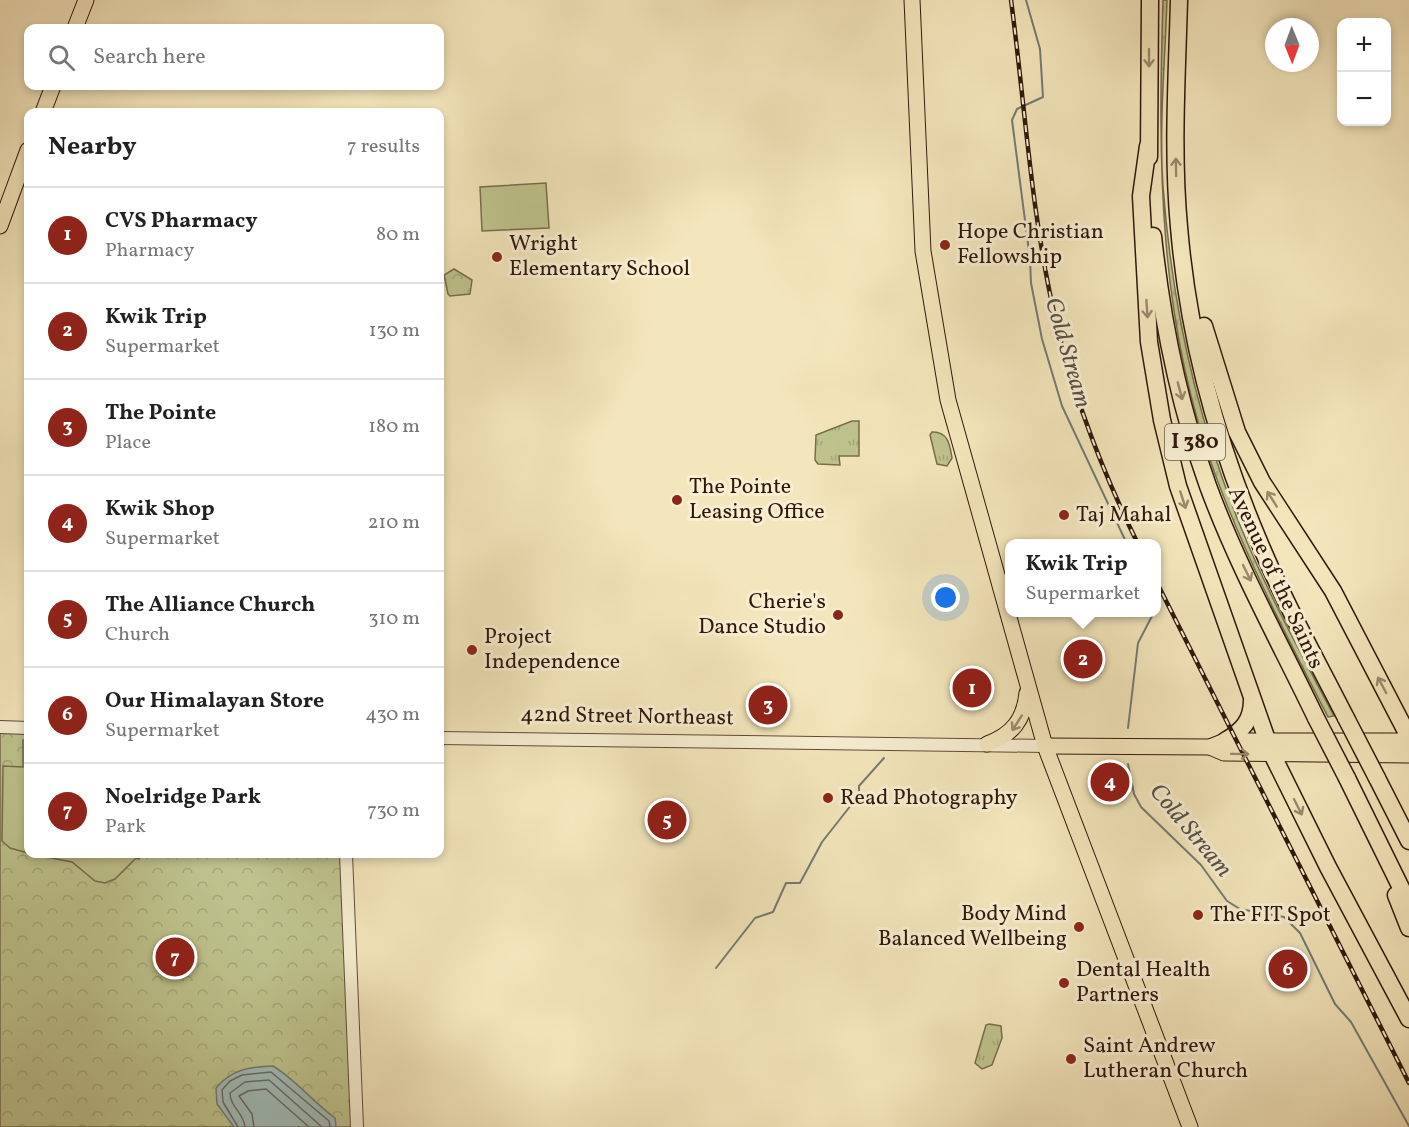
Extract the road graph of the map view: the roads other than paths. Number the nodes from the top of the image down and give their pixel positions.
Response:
1 (86, 0) edge
2 (912, 0) edge
3 (1150, 0) edge
4 (1179, 0) edge
5 (1189, 0) edge
6 (77, 24) edge
7 (1177, 59) junction
8 (51, 90) edge
9 (45, 108) edge
10 (1148, 146) junction
11 (24, 161) edge
12 (0, 225) edge
13 (1179, 226) junction
14 (1005, 604) edge
15 (1008, 617) edge
16 (1028, 687) junction
17 (1252, 696) junction
18 (0, 727) edge
19 (24, 728) edge
20 (1409, 736) edge
21 (444, 738) edge
22 (1409, 741) edge
23 (987, 744) junction
24 (1217, 744) junction
25 (1045, 746) junction
26 (1270, 748) junction
27 (1409, 755) edge
28 (1370, 827) junction
29 (1409, 841) edge
30 (346, 858) edge
31 (1409, 904) edge
32 (1409, 928) edge
33 (1409, 1019) edge
34 (357, 1127) edge
35 (1190, 1127) edge

1 - 6 main road
2 - 14 main road
3 -> 10 highway, Avenue of the Saints / I 380
4 - 7 highway, Avenue of the Saints / I 380
5 - 7 highway
13 -> 7 highway, Avenue of the Saints / I 380
8 - 9 main road
10 -> 17 highway
10 -> 28 highway, Avenue of the Saints / I 380, bridge
11 - 12 main road
20 -> 13 highway
13 - 29 highway, Avenue of the Saints / I 380, bridge
15 - 16 main road
16 -> 23 main road
16 - 25 main road
17 - 24 highway
17 - 26 highway
18 - 19 street
21 - 23 street, 42nd Street Northeast
22 - 26 main road, 42nd Street Northeast
23 - 25 street, 42nd Street Northeast
24 - 25 main road, 42nd Street Northeast
24 - 26 main road, 42nd Street Northeast
25 - 35 main road
26 - 27 main road, 42nd Street Northeast
26 -> 33 highway
28 - 31 highway, Avenue of the Saints / I 380
28 - 32 highway
30 - 34 street

